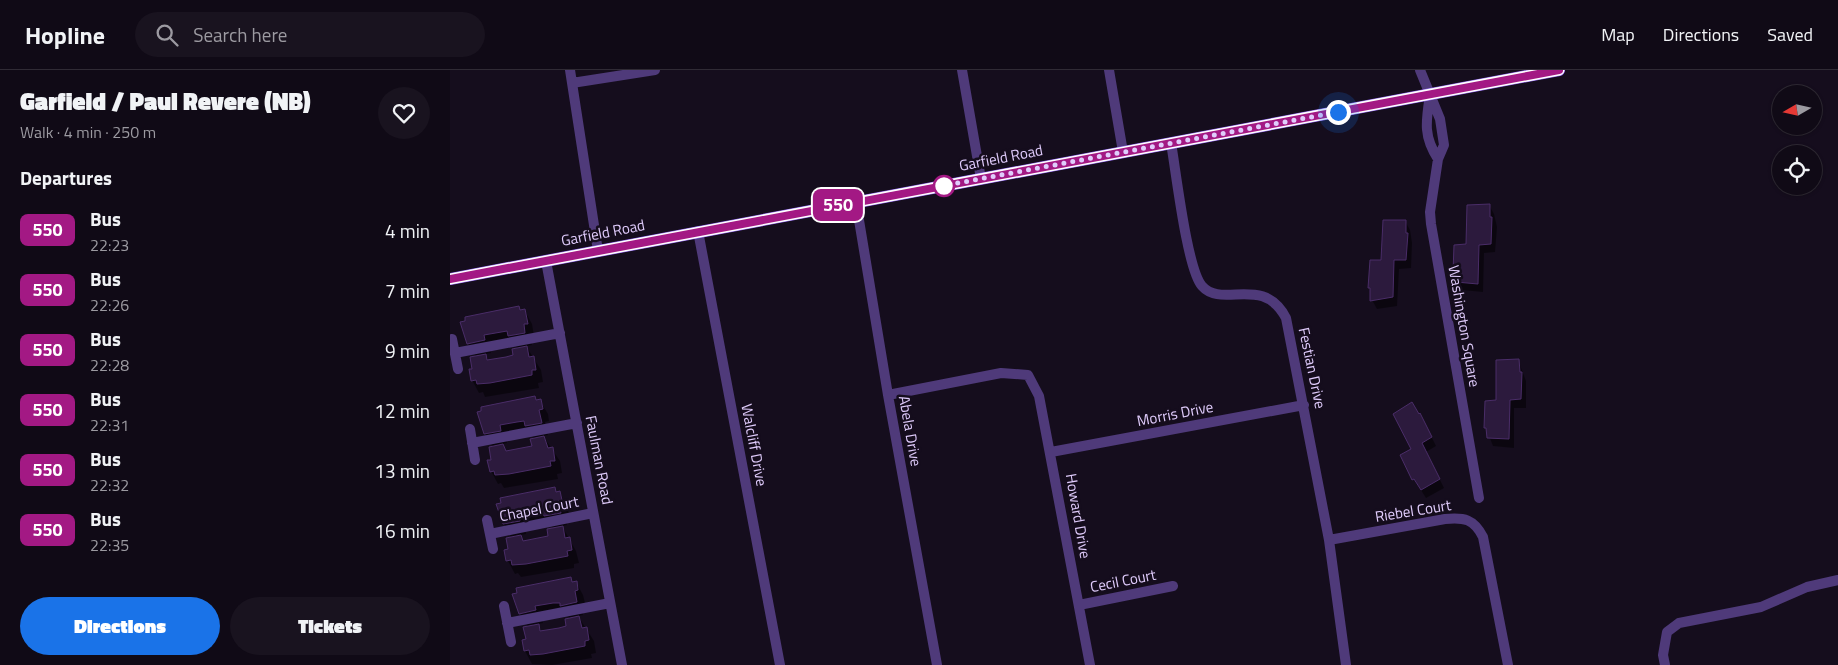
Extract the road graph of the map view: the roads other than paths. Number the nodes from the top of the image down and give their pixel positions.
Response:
1 (570, 70) edge
2 (655, 70) edge
3 (962, 70) edge
4 (1109, 70) edge
5 (1420, 70) edge
6 (1559, 70) edge
7 (572, 83) junction
8 (1430, 94) junction
9 (1171, 144) junction
10 (1123, 152) junction
11 (1438, 159) junction
12 (981, 179) junction
13 (856, 202) junction
14 (698, 231) junction
15 (598, 251) junction
16 (546, 260) junction
17 (450, 278) edge
18 (560, 333) junction
19 (452, 340) dead end
20 (455, 353) junction
21 (458, 370) dead end
22 (888, 394) junction
23 (1304, 405) junction
24 (576, 423) junction
25 (470, 429) dead end
26 (472, 443) junction
27 (1051, 452) junction
28 (475, 460) dead end
29 (1480, 498) dead end
30 (593, 513) junction
31 (487, 520) dead end
32 (490, 534) junction
33 (1329, 540) junction
34 (493, 549) dead end
35 (1838, 580) edge
36 (1172, 586) dead end
37 (610, 603) junction
38 (1079, 605) junction
39 (504, 606) dead end
40 (507, 623) junction
41 (511, 642) dead end
42 (622, 665) edge
43 (780, 665) edge
44 (937, 665) edge
45 (1090, 665) edge
46 (1346, 665) edge
47 (1508, 665) edge
48 (1665, 665) edge

1 - 7 street
2 - 7 street
3 - 12 street
4 - 10 street
5 - 8 street, Washington Square
6 - 8 main road, Garfield Road
7 - 15 street
8 - 9 main road, Garfield Road
8 - 11 street
8 - 11 street, Washington Square
9 - 10 main road, Garfield Road
9 - 23 street, Festian Drive
10 - 12 main road, Garfield Road
11 - 29 street, Washington Square
12 - 13 main road, Garfield Road
13 - 14 main road, Garfield Road
13 - 22 street, Abela Drive
14 - 15 main road, Garfield Road
14 - 43 street, Walcliff Drive
15 - 16 main road, Garfield Road
16 - 17 main road, Garfield Road
16 - 18 street, Faulman Road
18 - 20 street
18 - 24 street, Faulman Road
19 - 20 street
20 - 21 street
22 - 27 street, Howard Drive
22 - 44 street, Abela Drive
23 - 27 street, Morris Drive
23 - 33 street, Festian Drive
24 - 26 street
24 - 30 street, Faulman Road
25 - 26 street
26 - 28 street
27 - 38 street, Howard Drive
30 - 32 street, Chapel Court
30 - 37 street, Faulman Road
31 - 32 street
32 - 34 street
33 - 46 street, Festian Drive
33 - 47 street, Riebel Court
35 - 48 street
36 - 38 street, Cecil Court
37 - 40 street
37 - 42 street, Faulman Road
38 - 45 street, Howard Drive
39 - 40 street
40 - 41 street

